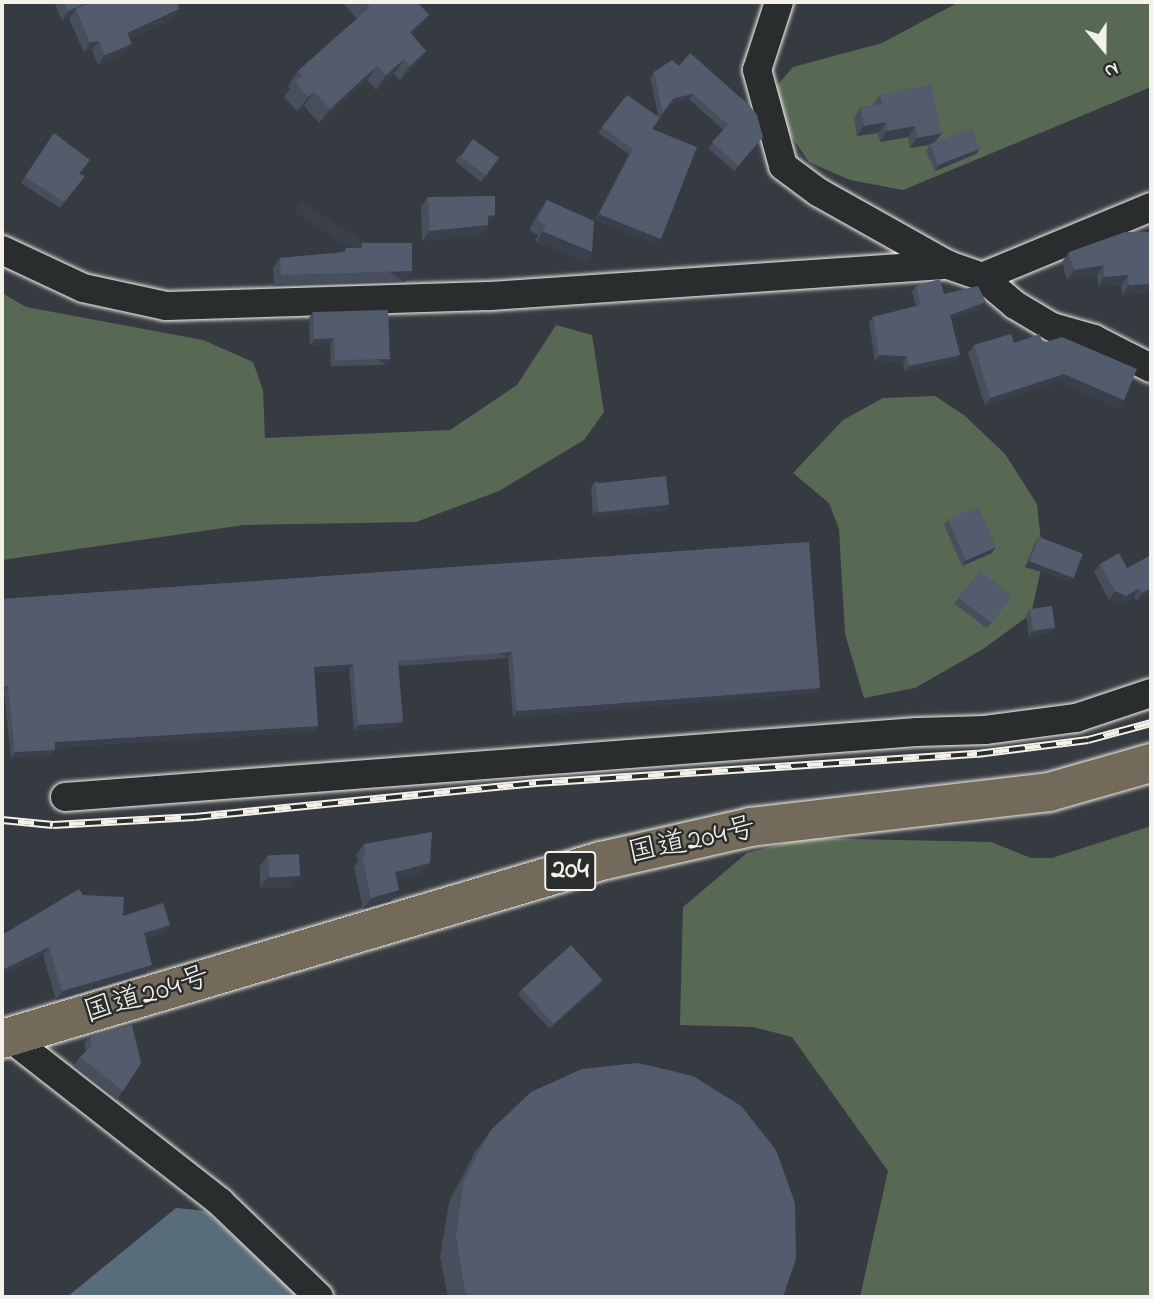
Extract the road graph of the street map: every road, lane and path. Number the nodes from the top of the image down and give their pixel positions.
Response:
1 (779, 2) edge
2 (1151, 207) edge
3 (2, 250) edge
4 (948, 265) junction
5 (982, 277) junction
6 (1151, 368) edge
7 (1151, 693) edge
8 (1151, 763) edge
9 (65, 797) dead end
10 (6, 1038) edge
11 (318, 1297) edge

1 - 4 street
2 - 5 street
3 - 4 street
4 - 5 street
5 - 6 street
7 - 9 street
8 - 10 highway, 国道204号 / 204
10 - 11 street

